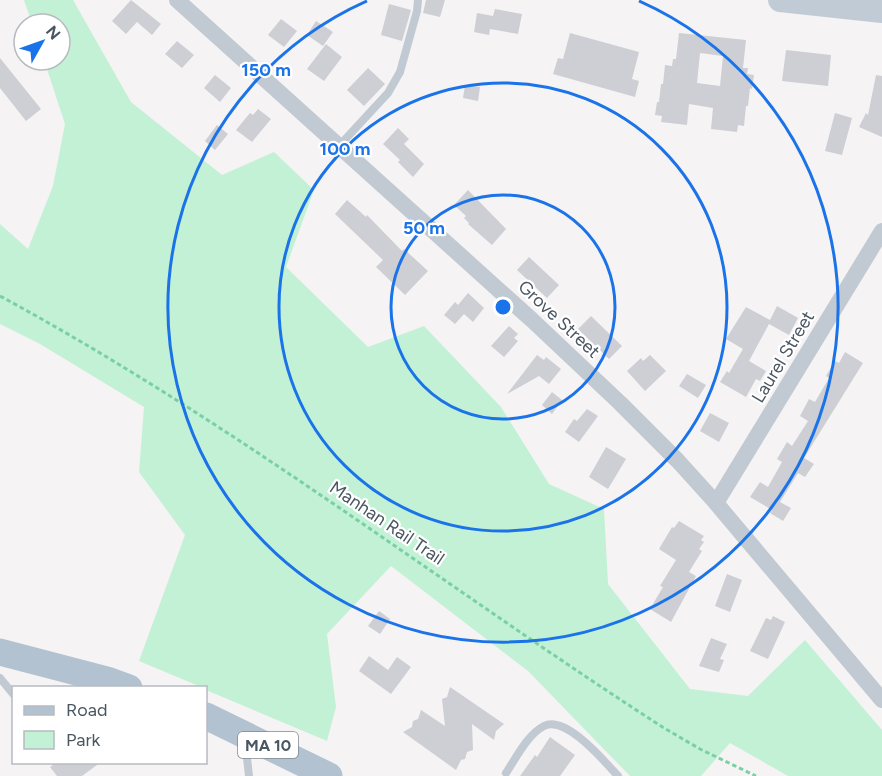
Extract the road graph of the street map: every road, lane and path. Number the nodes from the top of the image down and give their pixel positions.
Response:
1 (177, 0) edge
2 (418, 0) edge
3 (780, 0) edge
4 (840, 3) edge
5 (882, 11) edge
6 (339, 146) junction
7 (882, 231) edge
8 (0, 296) edge
9 (716, 503) junction
10 (0, 652) edge
11 (0, 678) edge
12 (126, 686) edge
13 (12, 693) edge
14 (882, 700) edge
15 (207, 716) edge
16 (244, 734) junction
17 (506, 773) dead end
18 (249, 776) edge
19 (329, 776) edge
20 (618, 776) edge
21 (756, 776) edge

1 - 6 street, Grove Street
2 - 6 lane
3 - 4 main road
4 - 5 main road
6 - 9 street, Grove Street
7 - 9 street, Laurel Street
8 - 21 path, Manhan Rail Trail
9 - 14 street, Grove Street
10 - 12 main road
11 - 13 lane
15 - 16 main road, MA 10
16 - 18 lane
16 - 19 main road, MA 10
17 - 20 lane

